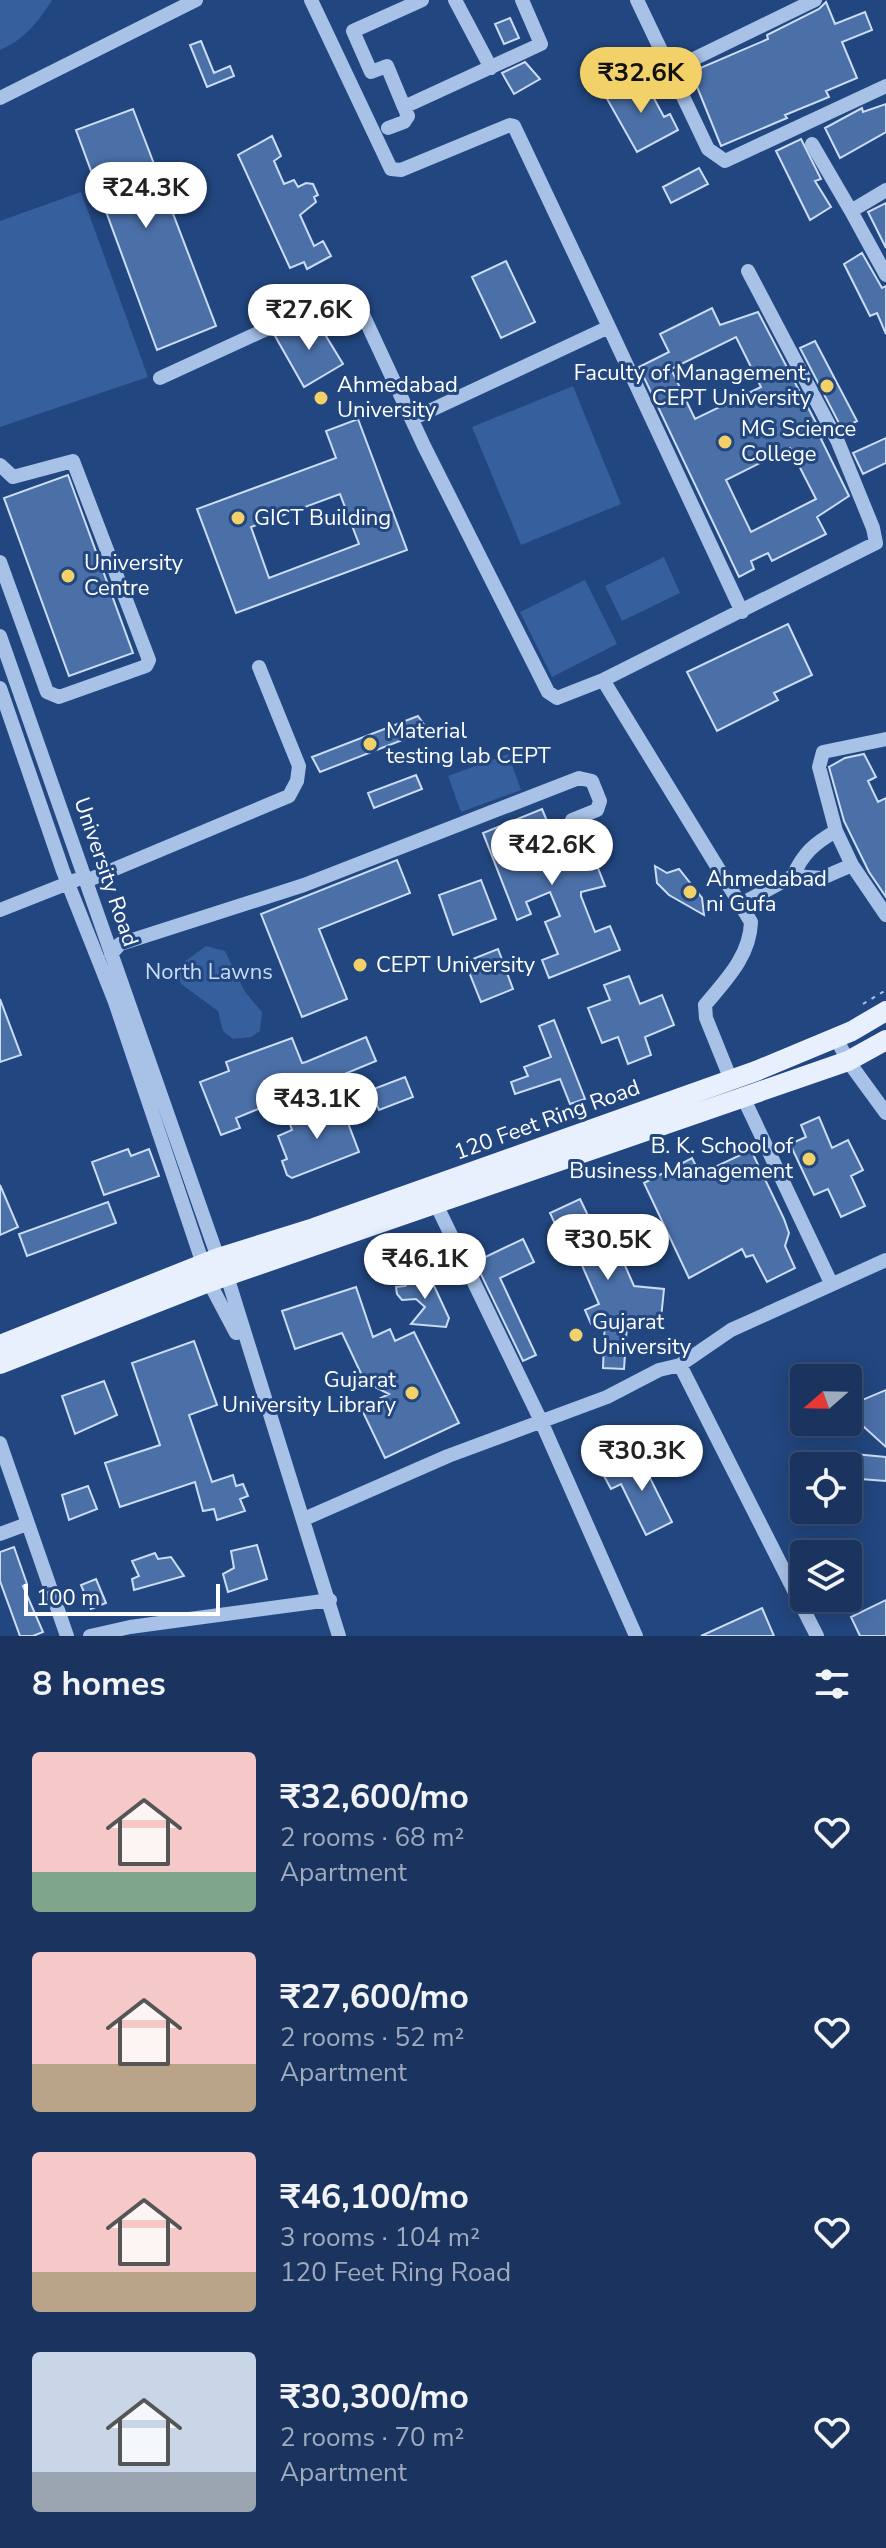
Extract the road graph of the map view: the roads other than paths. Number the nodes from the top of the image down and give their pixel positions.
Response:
1 (196, 0) edge
2 (311, 0) edge
3 (422, 0) edge
4 (455, 0) edge
5 (522, 0) edge
6 (637, 0) edge
7 (815, 0) edge
8 (491, 68) junction
9 (669, 71) junction
10 (886, 86) edge
11 (0, 98) edge
12 (404, 107) junction
13 (388, 128) dead end
14 (812, 144) dead end
15 (886, 190) edge
16 (851, 211) junction
17 (748, 271) dead end
18 (886, 275) edge
19 (609, 327) junction
20 (160, 378) dead end
21 (412, 419) junction
22 (0, 465) edge
23 (0, 562) edge
24 (742, 612) junction
25 (0, 636) edge
26 (259, 667) dead end
27 (603, 680) junction
28 (0, 688) edge
29 (886, 739) edge
30 (572, 820) dead end
31 (836, 831) junction
32 (852, 865) junction
33 (793, 876) junction
34 (85, 879) junction
35 (68, 883) junction
36 (741, 904) junction
37 (0, 910) edge
38 (886, 915) edge
39 (111, 954) junction
40 (886, 1011) edge
41 (836, 1038) junction
42 (886, 1040) edge
43 (848, 1061) junction
44 (736, 1087) junction
45 (886, 1113) edge
46 (435, 1202) junction
47 (886, 1260) edge
48 (214, 1270) junction
49 (831, 1283) junction
50 (0, 1345) edge
51 (0, 1364) edge
52 (680, 1365) junction
53 (541, 1421) junction
54 (0, 1443) edge
55 (304, 1519) junction
56 (27, 1524) junction
57 (0, 1534) edge
58 (330, 1600) junction
59 (67, 1636) edge
60 (90, 1636) edge
61 (339, 1636) edge
62 (636, 1636) edge
63 (817, 1636) edge

1 - 11 street
2 - 19 street
3 - 12 street
4 - 8 street
5 - 8 street
6 - 9 street
7 - 9 street
8 - 12 street
9 - 10 street
12 - 13 street
14 - 16 street
15 - 16 street
16 - 18 street
17 - 24 street
19 - 21 street
19 - 24 street
20 - 21 street
21 - 27 street
22 - 23 street
24 - 27 street
25 - 34 street, University Road
26 - 34 street
27 - 36 street
28 - 35 street, University Road
29 - 31 street
30 - 39 street
31 - 32 street
31 - 33 street
32 - 33 street
32 - 38 street
33 - 36 street
34 - 35 street
34 - 39 street, University Road
35 - 37 street
35 - 48 street, University Road
36 - 44 street
39 - 48 street, University Road
40 - 41 main road, 120 Feet Ring Road
41 - 43 street
41 - 44 main road, 120 Feet Ring Road
42 - 43 main road, 120 Feet Ring Road
43 - 44 main road, 120 Feet Ring Road
43 - 45 street
44 - 46 main road, 120 Feet Ring Road
44 - 48 main road, 120 Feet Ring Road
44 - 49 street
46 - 48 main road, 120 Feet Ring Road
46 - 53 street
47 - 49 street
48 - 50 main road, 120 Feet Ring Road
48 - 51 main road, 120 Feet Ring Road
48 - 55 street
49 - 52 street
52 - 53 street
52 - 63 street
53 - 55 street
53 - 62 street
54 - 56 street
55 - 58 street
56 - 57 street
56 - 59 street
58 - 60 street
58 - 61 street

